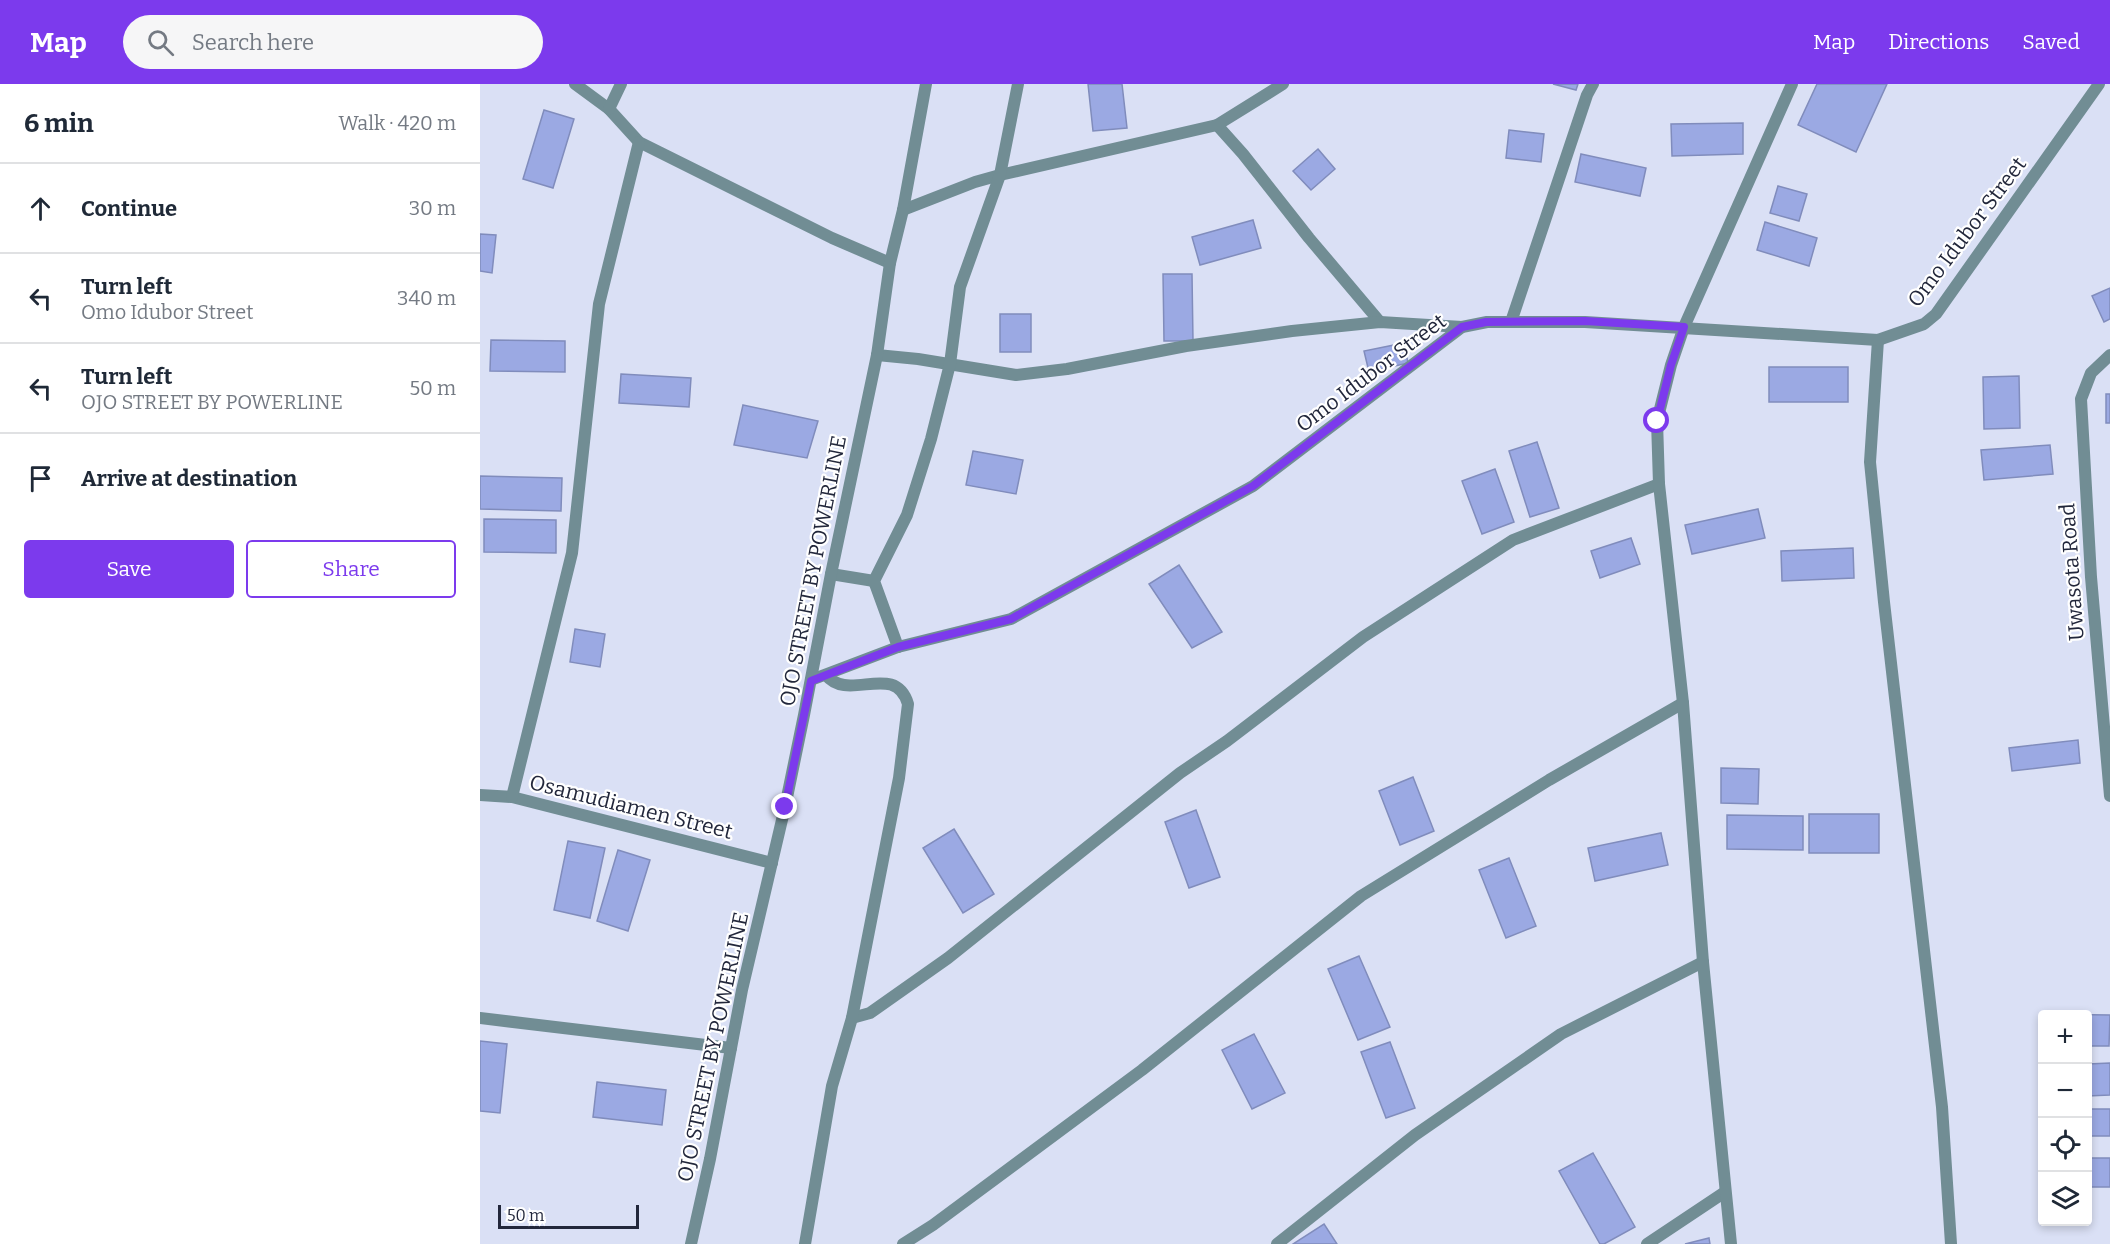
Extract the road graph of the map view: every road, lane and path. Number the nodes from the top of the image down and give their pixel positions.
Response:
1 (575, 84) edge
2 (621, 84) edge
3 (926, 84) edge
4 (1018, 84) edge
5 (1283, 84) edge
6 (1593, 84) edge
7 (1792, 84) edge
8 (2099, 84) edge
9 (609, 109) junction
10 (1217, 125) junction
11 (639, 142) junction
12 (1000, 175) junction
13 (903, 210) junction
14 (890, 263) junction
15 (1380, 322) junction
16 (1511, 322) junction
17 (1462, 327) junction
18 (1684, 327) junction
19 (1878, 340) junction
20 (877, 355) junction
21 (2110, 355) edge
22 (950, 363) junction
23 (1659, 484) junction
24 (831, 574) junction
25 (874, 581) junction
26 (898, 647) junction
27 (826, 675) junction
28 (811, 681) junction
29 (1683, 703) junction
30 (480, 795) edge
31 (2110, 796) edge
32 (512, 797) junction
33 (772, 863) junction
34 (1703, 962) junction
35 (480, 1018) edge
36 (852, 1018) junction
37 (731, 1048) junction
38 (1725, 1192) junction
39 (691, 1244) edge
40 (805, 1244) edge
41 (903, 1244) edge
42 (1277, 1244) edge
43 (1647, 1244) edge
44 (1731, 1244) edge
45 (1951, 1244) edge

1 - 9 street
2 - 9 street
3 - 13 street, OJO STREET BY POWERLINE
4 - 12 street
5 - 10 street
6 - 16 street
7 - 18 street
8 - 19 street, Omo Idubor Street
9 - 11 street
10 - 12 street
10 - 15 street
11 - 14 street
11 - 32 street
12 - 13 street
12 - 22 street
13 - 14 street, OJO STREET BY POWERLINE
14 - 20 street, OJO STREET BY POWERLINE
15 - 17 street
15 - 22 street
16 - 17 street, Omo Idubor Street
16 - 18 street, Omo Idubor Street
17 - 26 street, Omo Idubor Street
18 - 19 street, Omo Idubor Street
18 - 23 street
19 - 45 street
20 - 22 street
20 - 24 street, OJO STREET BY POWERLINE
21 - 31 street, Uwasota Road
22 - 25 street
23 - 29 street
23 - 36 street
24 - 25 street
24 - 28 street, OJO STREET BY POWERLINE
25 - 26 street
26 - 27 street, Omo Idubor Street
27 - 28 street, Omo Idubor Street
27 - 36 street
28 - 33 street, OJO STREET BY POWERLINE
29 - 34 street
29 - 41 street
30 - 32 street, Osamudiamen Street
32 - 33 street, Osamudiamen Street
33 - 37 street, OJO STREET BY POWERLINE
34 - 38 street
34 - 42 street
35 - 37 street
36 - 40 street
37 - 39 street, OJO STREET BY POWERLINE
38 - 43 street
38 - 44 street

